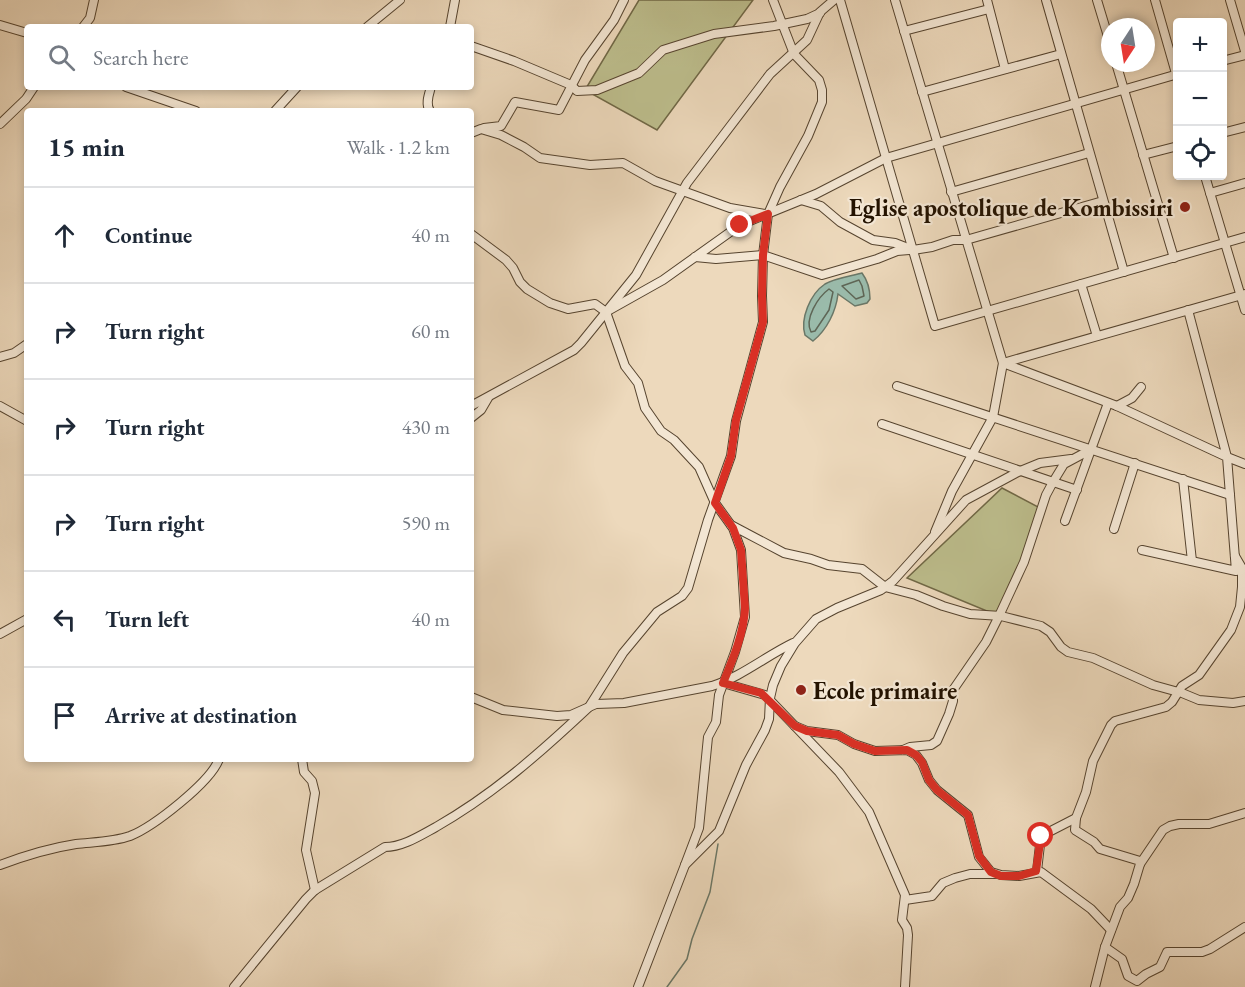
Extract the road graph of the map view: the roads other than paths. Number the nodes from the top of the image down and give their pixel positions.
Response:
1 (94, 0) edge
2 (400, 0) edge
3 (455, 0) edge
4 (624, 0) edge
5 (773, 0) edge
6 (834, 0) edge
7 (840, 0) edge
8 (895, 0) edge
9 (1046, 0) edge
10 (1097, 0) edge
11 (1155, 0) edge
12 (1230, 0) edge
13 (988, 4) edge
14 (820, 12) junction
15 (1102, 18) edge
16 (85, 24) edge
17 (371, 24) edge
18 (451, 24) edge
19 (783, 24) junction
20 (0, 25) edge
21 (904, 31) junction
22 (24, 32) edge
23 (474, 47) edge
24 (1245, 53) edge
25 (794, 54) junction
26 (1061, 54) junction
27 (1227, 60) edge
28 (1005, 69) junction
29 (1119, 72) edge
30 (1176, 72) edge
31 (1173, 77) edge
32 (571, 86) junction
33 (32, 90) edge
34 (135, 90) edge
35 (294, 90) edge
36 (430, 90) edge
37 (1124, 90) junction
38 (922, 92) junction
39 (1075, 104) junction
40 (186, 108) edge
41 (278, 108) edge
42 (428, 108) edge
43 (0, 124) edge
44 (1245, 127) edge
45 (474, 128) edge
46 (481, 129) junction
47 (474, 132) edge
48 (1227, 132) edge
49 (937, 144) junction
50 (1173, 147) edge
51 (1089, 153) junction
52 (1143, 155) junction
53 (886, 158) junction
54 (1206, 180) edge
55 (1245, 183) edge
56 (683, 191) junction
57 (951, 192) junction
58 (1210, 193) junction
59 (801, 200) junction
60 (1103, 201) junction
61 (768, 214) junction
62 (474, 236) edge
63 (1245, 237) edge
64 (966, 240) junction
65 (1225, 243) junction
66 (912, 250) junction
67 (763, 255) junction
68 (695, 256) junction
69 (1174, 258) junction
70 (1124, 272) junction
71 (1081, 284) junction
72 (1243, 295) edge
73 (1188, 310) junction
74 (1245, 310) edge
75 (987, 311) junction
76 (606, 312) junction
77 (1097, 336) junction
78 (24, 346) edge
79 (0, 357) edge
80 (1003, 363) junction
81 (897, 386) dead end
82 (1142, 387) dead end
83 (489, 397) junction
84 (1108, 403) junction
85 (474, 404) edge
86 (0, 406) edge
87 (1117, 406) junction
88 (474, 415) edge
89 (993, 417) junction
90 (24, 419) edge
91 (882, 424) dead end
92 (1092, 449) junction
93 (972, 455) junction
94 (1227, 457) junction
95 (1071, 459) junction
96 (1135, 463) junction
97 (1245, 464) edge
98 (1020, 471) junction
99 (1184, 479) junction
100 (1053, 483) junction
101 (1077, 490) junction
102 (1230, 495) junction
103 (715, 503) junction
104 (1065, 521) dead end
105 (730, 524) junction
106 (1114, 529) dead end
107 (934, 537) junction
108 (1142, 550) dead end
109 (1234, 555) junction
110 (1192, 561) junction
111 (885, 587) junction
112 (1243, 604) edge
113 (999, 616) junction
114 (24, 621) edge
115 (0, 634) edge
116 (795, 643) junction
117 (723, 683) junction
118 (1178, 692) junction
119 (474, 698) edge
120 (1245, 701) edge
121 (770, 702) junction
122 (589, 707) junction
123 (795, 726) junction
124 (902, 750) junction
125 (218, 762) edge
126 (302, 762) edge
127 (1245, 813) edge
128 (1076, 818) junction
129 (0, 864) edge
130 (1140, 864) junction
131 (685, 865) junction
132 (1036, 871) junction
133 (996, 874) junction
134 (315, 890) junction
135 (904, 900) junction
136 (1245, 918) edge
137 (1242, 928) edge
138 (1111, 930) junction
139 (1105, 947) junction
140 (234, 987) edge
141 (638, 987) edge
142 (905, 987) edge
143 (1095, 987) edge

1 - 16 street
2 - 17 street
3 - 18 street
4 - 32 street
5 - 19 street
6 - 14 street
7 - 53 street
8 - 21 street
9 - 26 street
10 - 15 street
11 - 30 street
12 - 24 street
13 - 21 street
13 - 28 street
14 - 19 street
14 - 25 street
19 - 25 street
19 - 32 street
20 - 22 street
21 - 38 street
23 - 32 street
24 - 27 street
25 - 56 street
25 - 61 street
26 - 28 street
26 - 39 street
28 - 38 street
29 - 37 street
31 - 37 street
32 - 46 street
33 - 43 street
34 - 40 street
35 - 41 street
36 - 42 street
37 - 39 street
37 - 52 street
38 - 49 street
39 - 49 street
39 - 51 street
44 - 48 street
45 - 46 street
46 - 47 street
46 - 56 street
49 - 53 street
49 - 57 street
50 - 52 street
51 - 57 street
51 - 60 street
52 - 69 street
53 - 59 street
53 - 66 street
54 - 58 street
55 - 58 street
56 - 61 street
56 - 76 street
57 - 64 street
58 - 65 street
59 - 61 street
59 - 66 street
60 - 64 street
60 - 70 street
61 - 67 street
61 - 68 street
62 - 76 street
63 - 65 street
64 - 66 street
64 - 75 street
65 - 69 street
65 - 72 street
66 - 67 street
66 - 75 street
67 - 68 street
67 - 103 street
68 - 76 street
69 - 70 street
70 - 71 street
71 - 75 street
71 - 77 street
72 - 73 street
72 - 74 street
73 - 77 street
73 - 94 street
75 - 80 street
76 - 83 street
76 - 103 street
77 - 80 street
78 - 79 street
80 - 84 street
80 - 89 street
81 - 89 street
82 - 87 street
83 - 85 street
83 - 88 street
84 - 87 street
84 - 92 street
86 - 90 street
87 - 94 street
89 - 92 street
89 - 93 street
91 - 93 street
92 - 95 street
92 - 96 street
92 - 101 street
93 - 98 street
93 - 107 street
94 - 97 street
94 - 102 street
95 - 98 street
95 - 100 street
96 - 99 street
96 - 106 street
98 - 100 street
98 - 107 street
99 - 102 street
99 - 110 street
100 - 101 street
100 - 113 street
101 - 104 street
102 - 109 street
103 - 105 street
103 - 122 street
105 - 111 street
105 - 117 street
107 - 111 street
108 - 110 street
109 - 110 street
109 - 112 street
111 - 113 street
111 - 116 street
112 - 118 street
113 - 118 street
113 - 124 street
114 - 115 street
116 - 117 street
116 - 121 street
117 - 121 street
117 - 122 street
117 - 131 street
118 - 120 street
118 - 128 street
119 - 122 street
121 - 123 street
121 - 131 street
122 - 134 street
123 - 124 street
123 - 135 street
124 - 133 street
125 - 129 street
126 - 134 street
127 - 130 street
128 - 130 street
128 - 132 street
130 - 138 street
131 - 141 street
132 - 133 street
132 - 138 street
133 - 135 street
134 - 140 street
135 - 142 street
136 - 137 street
137 - 139 street
138 - 139 street
139 - 143 street

